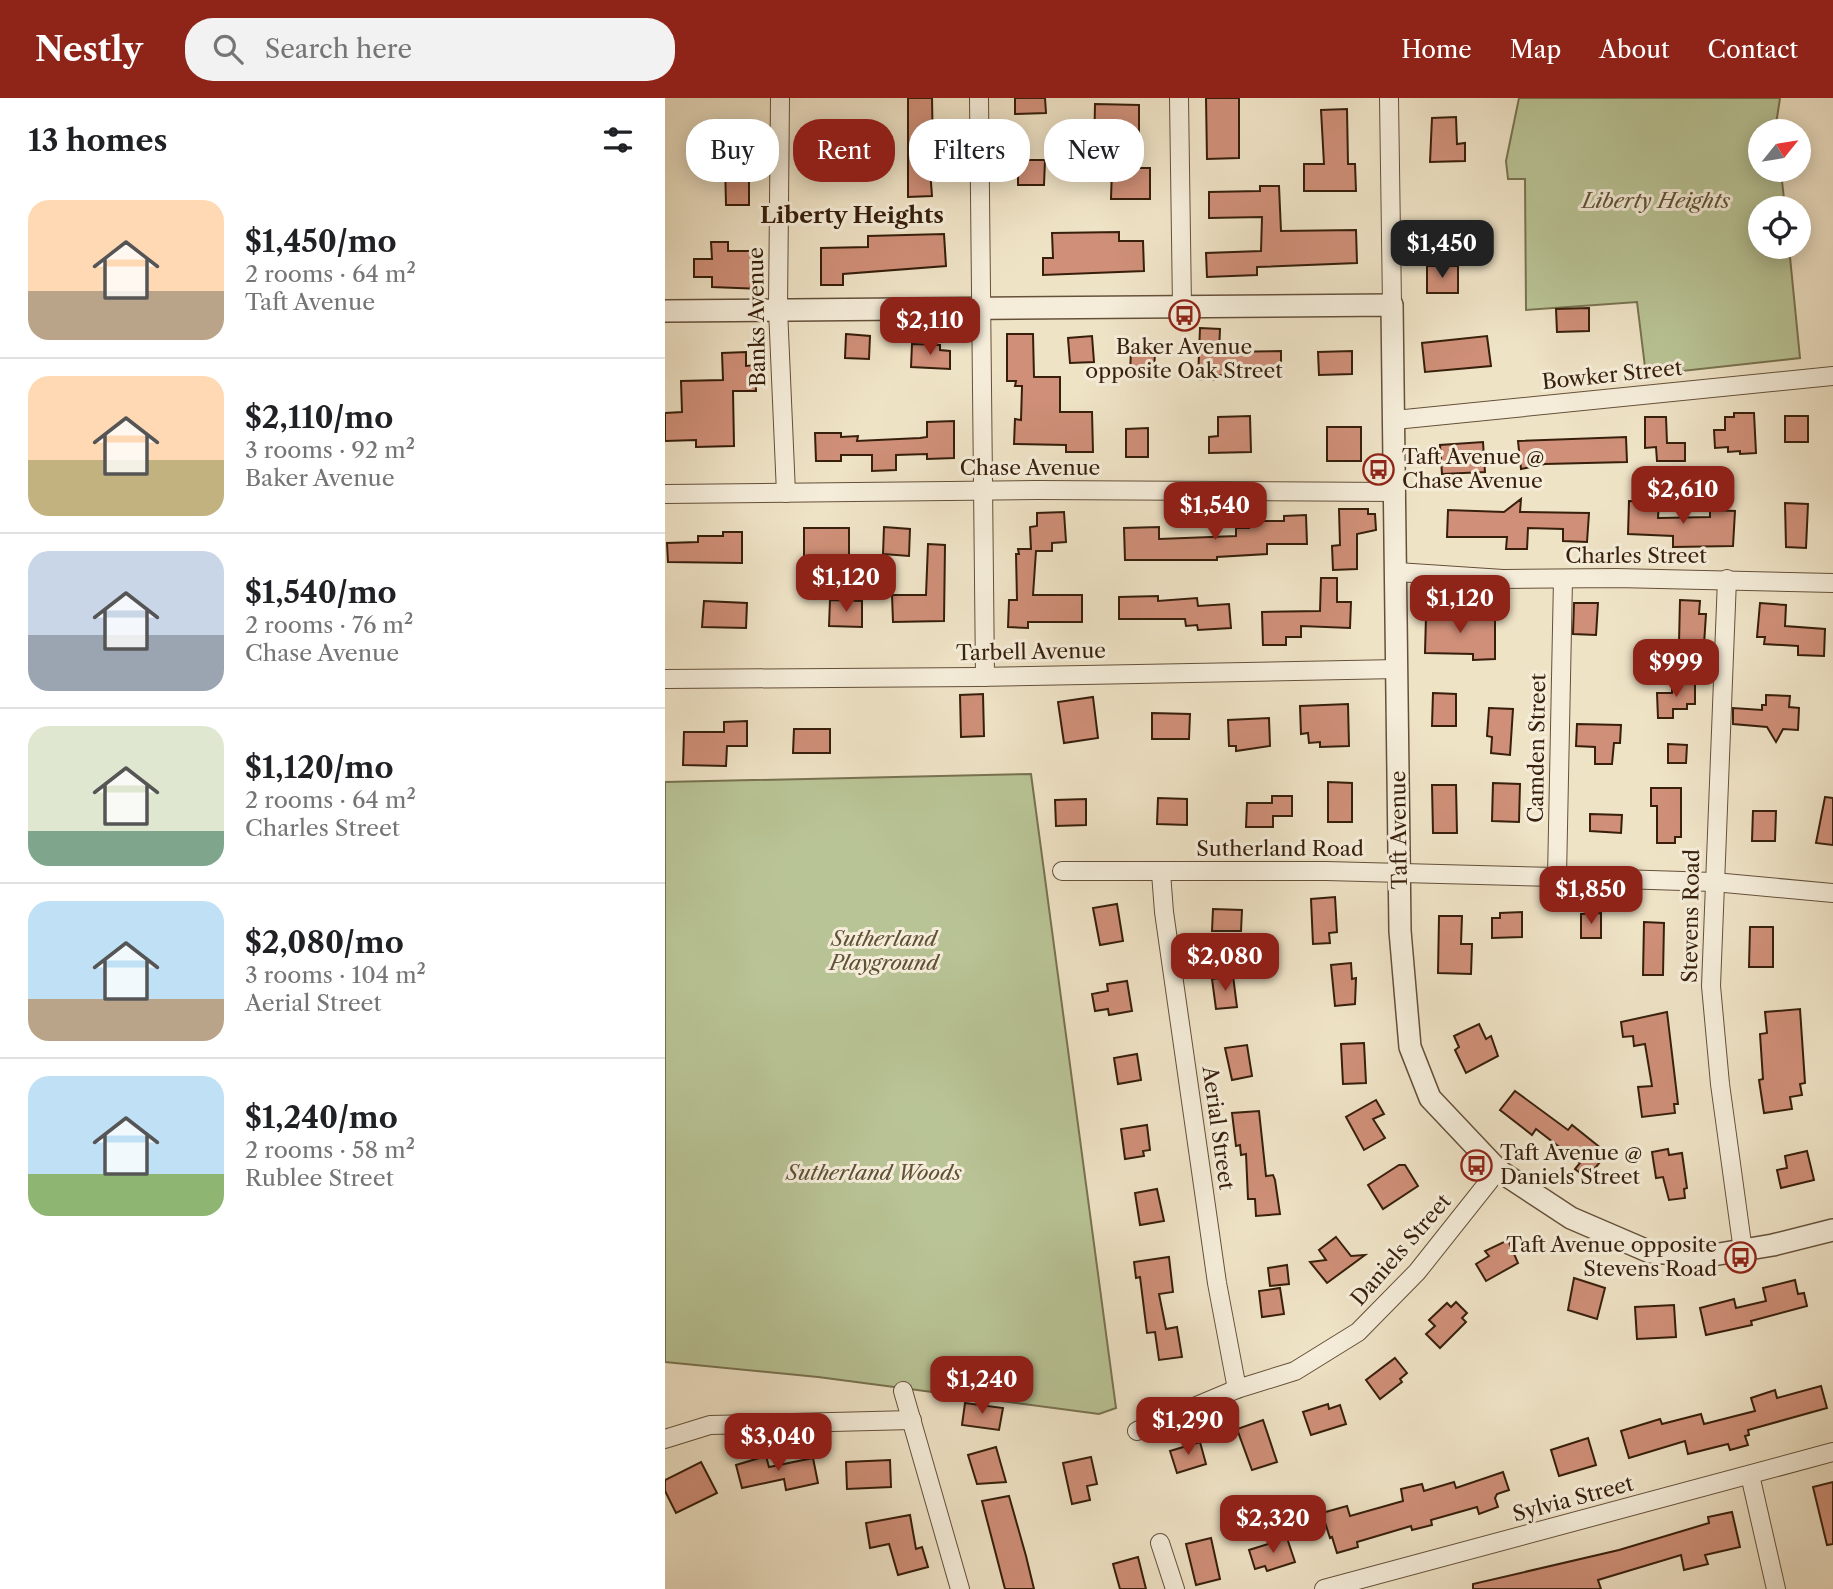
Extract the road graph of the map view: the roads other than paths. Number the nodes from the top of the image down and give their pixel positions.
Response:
1 (780, 98) edge
2 (979, 98) edge
3 (1179, 98) edge
4 (1389, 98) edge
5 (1392, 305) junction
6 (1182, 307) junction
7 (983, 308) junction
8 (778, 309) junction
9 (665, 312) edge
10 (1833, 376) edge
11 (1395, 420) junction
12 (985, 491) junction
13 (1396, 492) junction
14 (786, 493) junction
15 (665, 494) edge
16 (1397, 572) junction
17 (1563, 579) junction
18 (1727, 579) junction
19 (1833, 583) edge
20 (1398, 669) junction
21 (985, 677) junction
22 (665, 679) edge
23 (1062, 871) dead end
24 (1161, 873) junction
25 (1400, 873) junction
26 (1557, 877) junction
27 (1714, 882) junction
28 (1833, 893) edge
29 (1498, 1170) junction
30 (1833, 1230) edge
31 (1743, 1251) junction
32 (1237, 1388) junction
33 (903, 1391) dead end
34 (912, 1420) junction
35 (1137, 1430) dead end
36 (665, 1439) edge
37 (1833, 1452) edge
38 (1750, 1475) junction
39 (1160, 1543) dead end
40 (960, 1589) edge
41 (1175, 1589) edge
42 (1324, 1589) edge
43 (1776, 1589) edge

1 - 8 street, Banks Avenue
2 - 7 street
3 - 6 street
4 - 5 street, Taft Avenue
5 - 6 street
5 - 11 street, Taft Avenue
6 - 7 street
7 - 8 street
7 - 12 street
8 - 9 street
8 - 14 street, Banks Avenue
10 - 11 street, Bowker Street
11 - 13 street, Taft Avenue
12 - 13 street, Chase Avenue
12 - 14 street, Chase Avenue
12 - 21 street
13 - 16 street, Taft Avenue
14 - 15 street, Chase Avenue
16 - 17 street, Charles Street
16 - 20 street, Taft Avenue
17 - 18 street, Charles Street
17 - 26 street, Camden Street
18 - 19 street, Charles Street
18 - 27 street, Stevens Road
20 - 21 street, Tarbell Avenue
20 - 25 street, Taft Avenue
21 - 22 street, Tarbell Avenue
23 - 24 street, Sutherland Road
24 - 25 street, Sutherland Road
24 - 32 street, Aerial Street
25 - 26 street, Sutherland Road
25 - 29 street, Taft Avenue
26 - 27 street, Sutherland Road
27 - 28 street, Sutherland Road
27 - 31 street, Stevens Road
29 - 31 street, Taft Avenue
29 - 32 street, Daniels Street
30 - 31 street, Taft Avenue
32 - 35 street, Daniels Street
33 - 34 street
34 - 36 street
34 - 40 street
37 - 38 street, Sylvia Street
38 - 42 street, Sylvia Street
38 - 43 street
39 - 41 street

